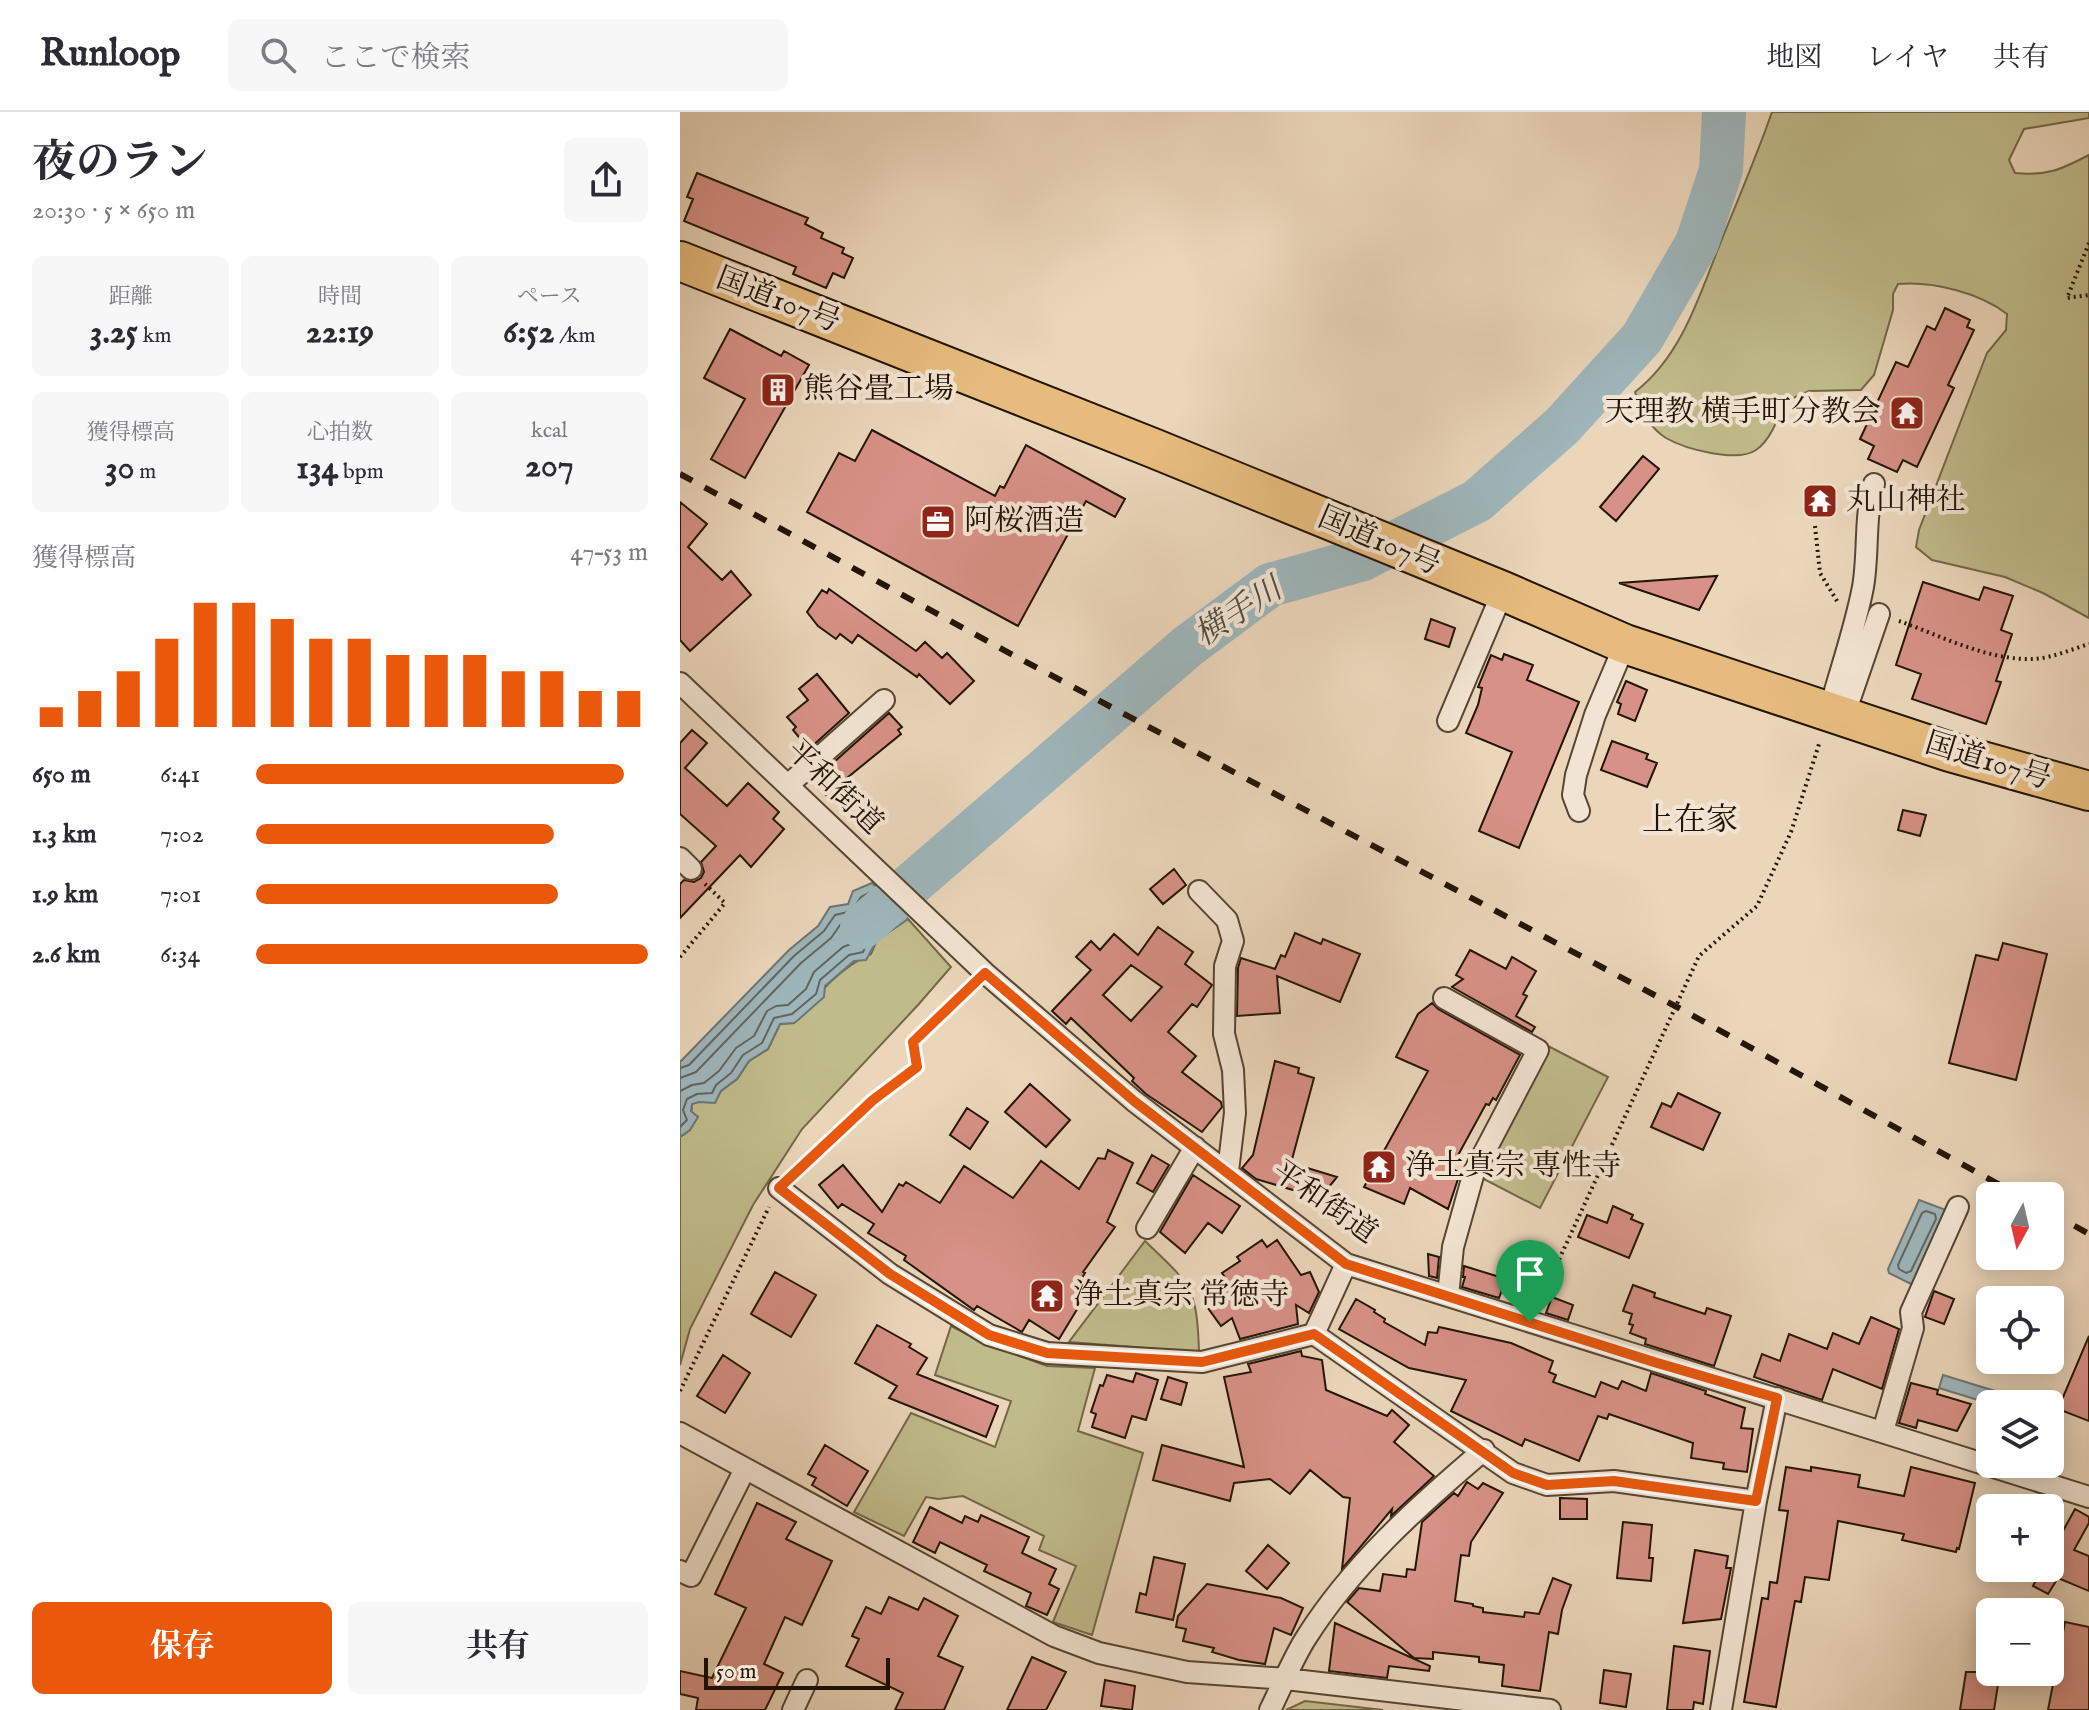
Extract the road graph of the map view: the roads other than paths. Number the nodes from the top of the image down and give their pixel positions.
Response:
1 (680, 261) edge
2 (1874, 484) dead end
3 (1503, 591) junction
4 (1879, 614) road end
5 (1625, 644) junction
6 (680, 683) edge
7 (884, 700) dead end
8 (1836, 714) junction
9 (1448, 721) dead end
10 (788, 785) junction
11 (2089, 791) edge
12 (1579, 811) dead end
13 (1199, 891) dead end
14 (1444, 998) dead end
15 (1195, 1147) junction
16 (1228, 1171) junction
17 (779, 1188) road end
18 (1958, 1207) dead end
19 (1147, 1228) dead end
20 (1346, 1264) junction
21 (1448, 1296) junction
22 (1314, 1334) junction
23 (1777, 1398) junction
24 (1883, 1431) junction
25 (680, 1433) edge
26 (1484, 1450) junction
27 (745, 1469) junction
28 (2089, 1497) edge
29 (1756, 1501) junction
30 (680, 1571) edge
31 (1286, 1679) junction
32 (807, 1680) dead end
33 (1412, 1702) edge
34 (793, 1710) edge
35 (1270, 1710) edge
36 (1550, 1710) edge
37 (1721, 1710) edge

1 - 3 highway, 国道107号
2 - 8 street
3 - 5 highway, 国道107号
3 - 9 street
4 - 8 street
5 - 8 highway, 国道107号
5 - 12 street
6 - 10 street, 平和街道
7 - 10 street
8 - 11 highway, 国道107号
10 - 15 street, 平和街道
13 - 16 street
14 - 21 street
15 - 16 street, 平和街道
15 - 19 street
16 - 20 street, 平和街道
17 - 22 street
18 - 24 street
20 - 21 street, 平和街道
20 - 22 street
21 - 23 street, 平和街道
22 - 26 street
23 - 24 street, 平和街道
23 - 29 street
24 - 28 street, 平和街道
25 - 27 street
26 - 29 street
26 - 31 street
27 - 30 street
27 - 31 street
29 - 37 street
31 - 33 street
31 - 35 street
32 - 34 street
33 - 36 street

